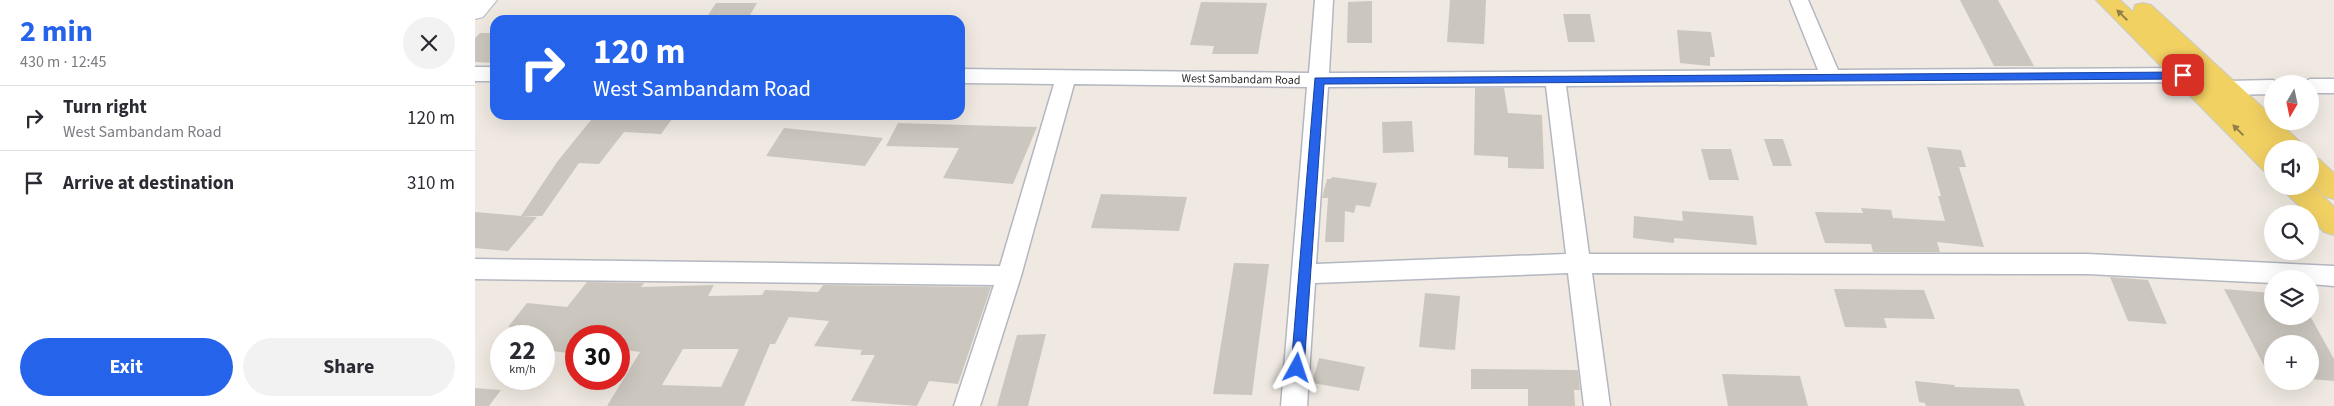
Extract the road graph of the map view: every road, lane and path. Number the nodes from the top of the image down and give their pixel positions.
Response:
1 (1324, 0) edge
2 (1799, 0) edge
3 (2107, 0) edge
4 (2132, 0) edge
5 (475, 74) edge
6 (490, 74) edge
7 (2183, 75) junction
8 (965, 76) edge
9 (1830, 76) junction
10 (1066, 77) junction
11 (1555, 78) junction
12 (1319, 80) junction
13 (2319, 86) edge
14 (2334, 86) edge
15 (2264, 87) edge
16 (2227, 88) junction
17 (2282, 140) edge
18 (2264, 155) edge
19 (2319, 175) edge
20 (2334, 189) edge
21 (2305, 195) edge
22 (2334, 224) edge
23 (1579, 263) junction
24 (475, 269) edge
25 (1305, 274) junction
26 (1009, 276) junction
27 (2334, 276) edge
28 (967, 406) edge
29 (1294, 406) edge
30 (1597, 406) edge

1 - 12 street
2 - 9 street
7 -> 3 main road
4 - 16 main road
5 - 6 street
7 - 9 street, West Sambandam Road
7 - 16 street, West Sambandam Road
18 -> 7 main road
8 - 10 street, West Sambandam Road
9 - 11 street, West Sambandam Road
10 - 12 street, West Sambandam Road
10 - 26 street
11 - 12 street, West Sambandam Road
11 - 23 street
12 - 25 street
13 - 14 street
15 - 16 street, West Sambandam Road
16 - 17 main road
19 - 20 main road
21 - 22 main road
23 - 25 street
23 - 27 street
23 - 30 street
24 - 26 street
25 - 29 street
26 - 28 street

